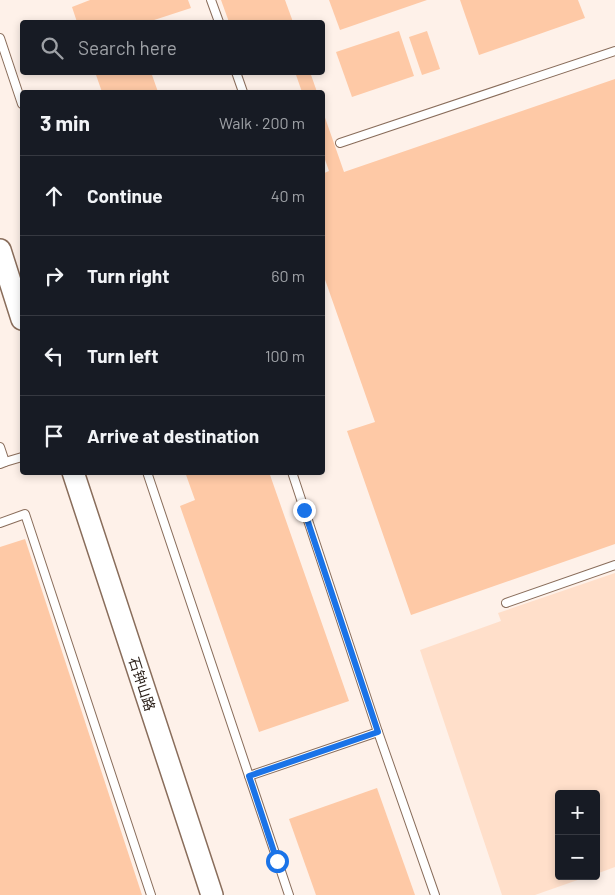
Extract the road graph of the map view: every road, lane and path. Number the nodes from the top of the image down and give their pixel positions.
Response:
1 (211, 0) edge
2 (218, 20) edge
3 (0, 38) edge
4 (615, 51) edge
5 (237, 75) edge
6 (241, 90) edge
7 (20, 98) edge
8 (340, 143) dead end
9 (0, 250) edge
10 (20, 313) edge
11 (0, 447) edge
12 (20, 457) edge
13 (2, 463) edge
14 (74, 475) edge
15 (148, 475) edge
16 (293, 475) edge
17 (0, 523) edge
18 (615, 565) edge
19 (506, 603) dead end
20 (378, 732) junction
21 (249, 776) junction
22 (151, 895) edge
23 (212, 895) edge
24 (289, 895) edge
25 (435, 895) edge

1 - 2 lane
3 - 7 lane
4 - 8 lane
5 - 6 lane
9 - 10 street
11 - 13 lane
12 - 13 lane
14 - 23 street, 石钟山路
15 - 21 lane
16 - 20 lane
17 - 22 lane
18 - 19 lane
20 - 21 lane
20 - 25 lane
21 - 24 lane

